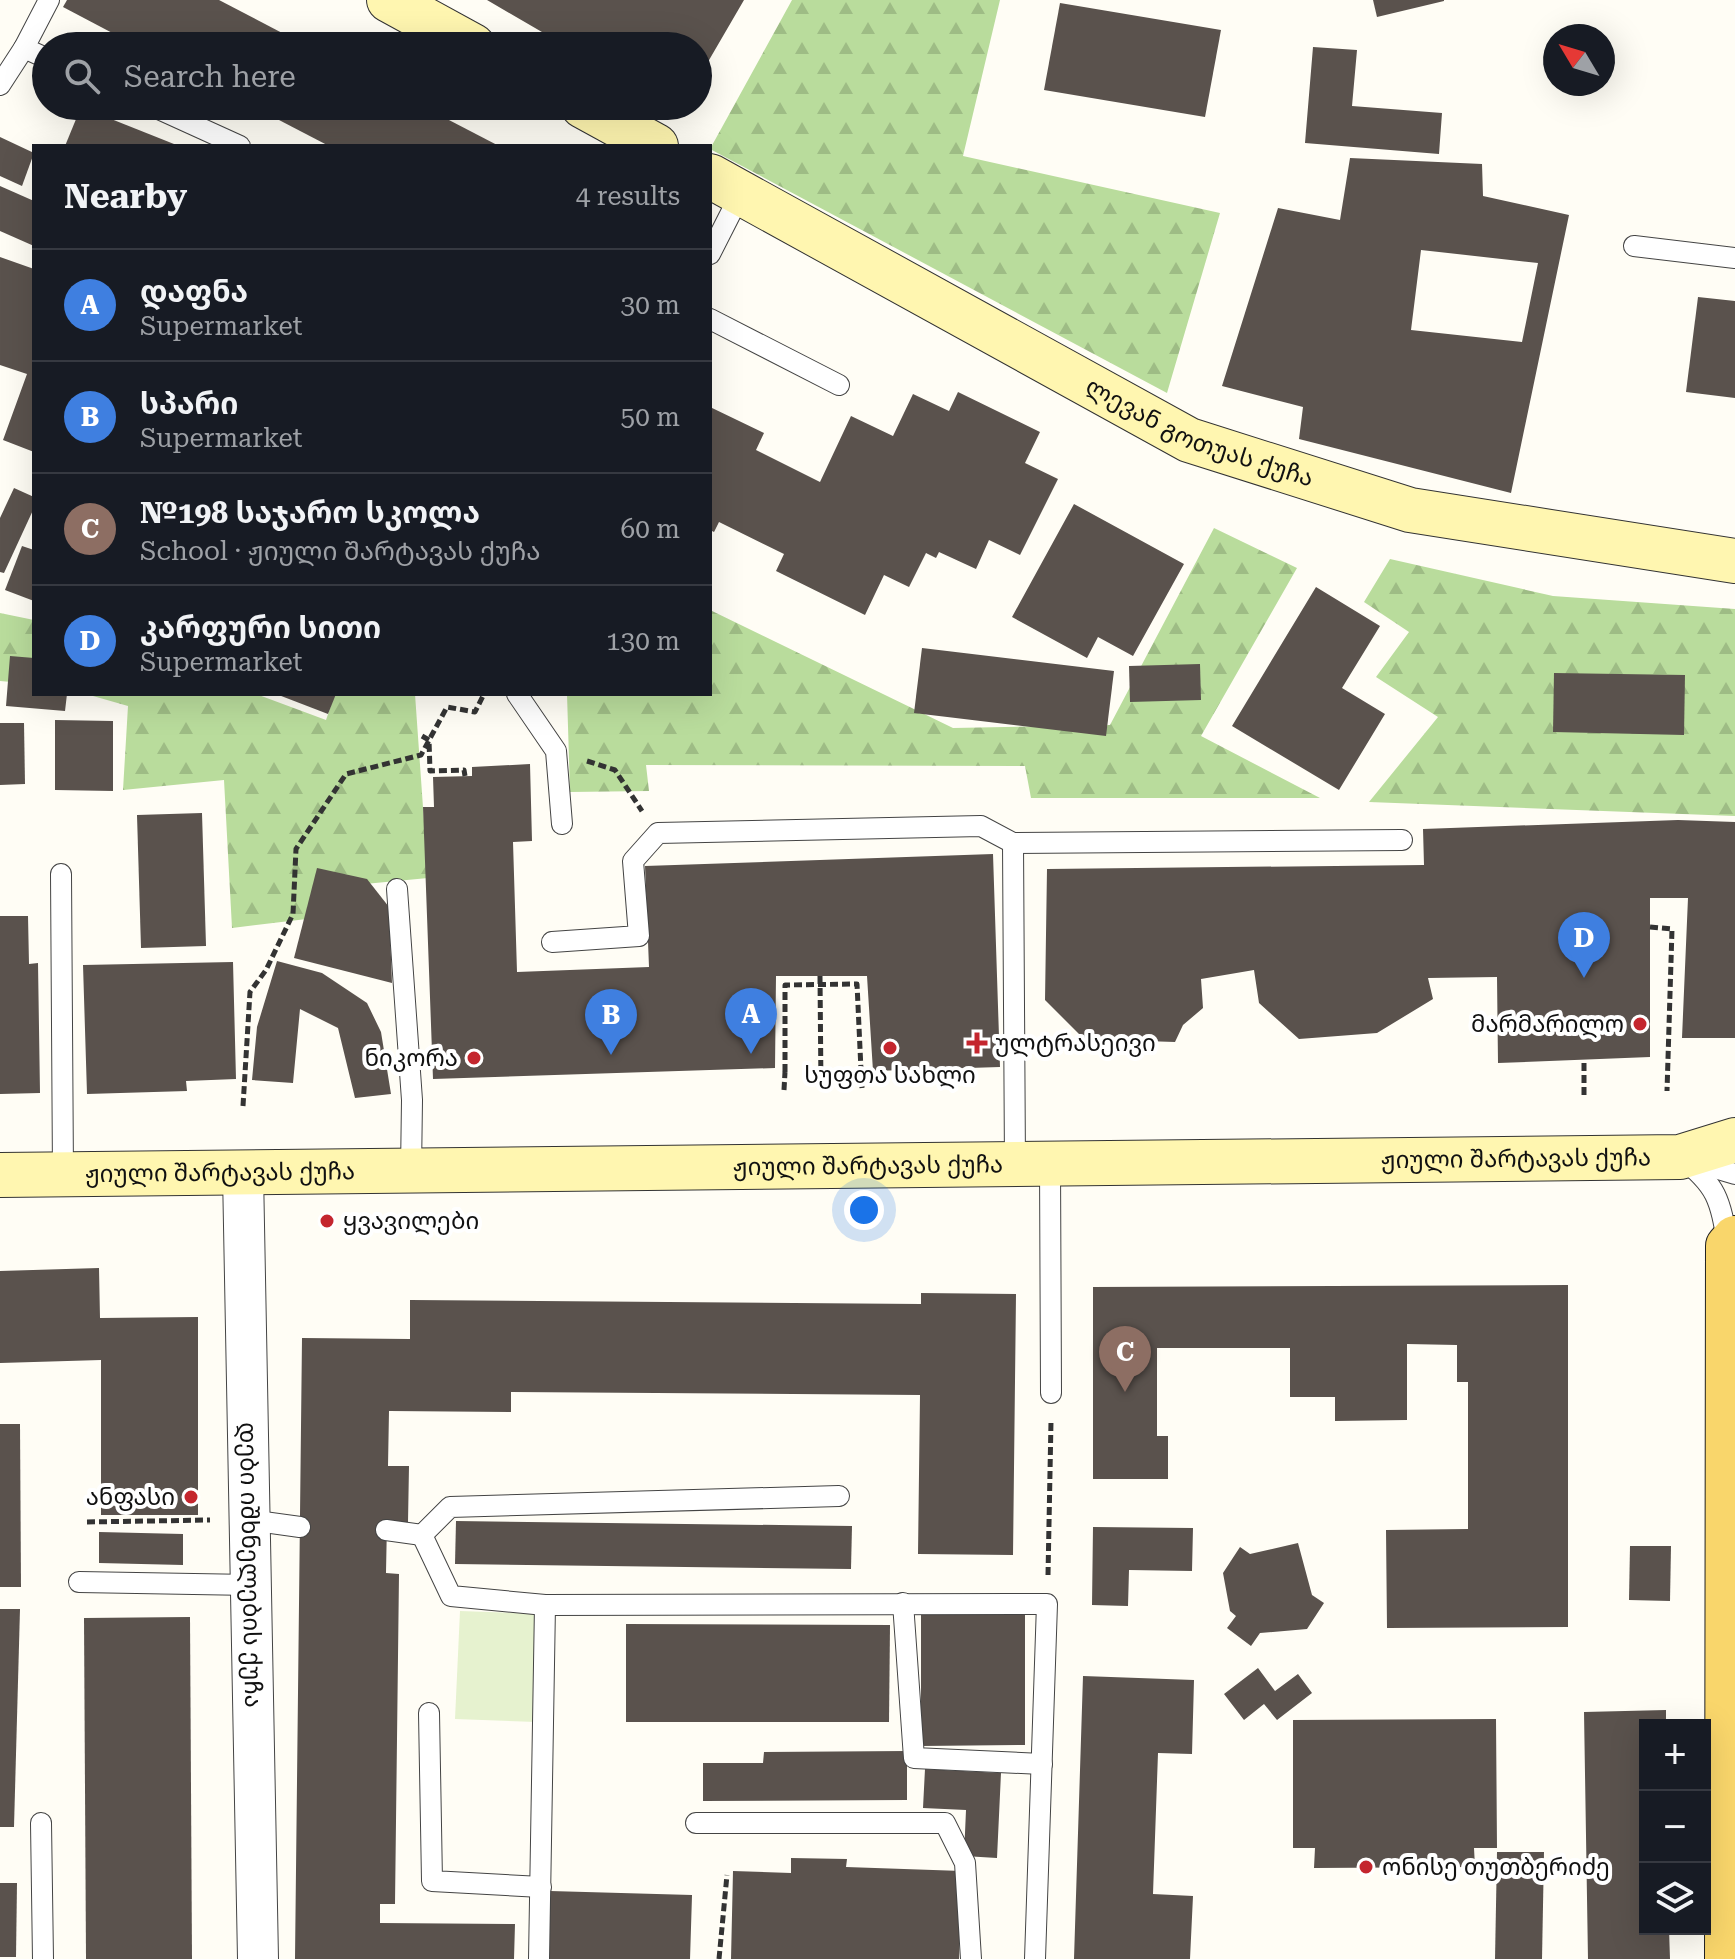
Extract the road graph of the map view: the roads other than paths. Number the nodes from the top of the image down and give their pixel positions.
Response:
1 (49, 0) edge
2 (389, 0) edge
3 (32, 32) edge
4 (447, 32) edge
5 (32, 33) edge
6 (24, 48) junction
7 (32, 52) edge
8 (0, 85) edge
9 (183, 120) edge
10 (609, 120) edge
11 (236, 144) edge
12 (652, 144) edge
13 (718, 182) edge
14 (712, 236) edge
15 (1634, 246) dead end
16 (1735, 258) edge
17 (712, 320) edge
18 (839, 385) dead end
19 (1735, 561) edge
20 (518, 696) edge
21 (562, 824) dead end
22 (1402, 840) dead end
23 (1013, 843) junction
24 (61, 874) dead end
25 (397, 889) dead end
26 (552, 942) dead end
27 (1735, 1140) edge
28 (1680, 1157) junction
29 (1033, 1164) junction
30 (411, 1170) junction
31 (243, 1173) junction
32 (63, 1174) junction
33 (1735, 1174) edge
34 (0, 1175) edge
35 (1732, 1242) edge
36 (1051, 1393) road end
37 (839, 1496) dead end
38 (250, 1520) junction
39 (300, 1527) dead end
40 (386, 1530) dead end
41 (422, 1535) junction
42 (79, 1582) dead end
43 (251, 1585) junction
44 (903, 1603) junction
45 (545, 1605) junction
46 (429, 1713) dead end
47 (1042, 1764) junction
48 (41, 1823) dead end
49 (696, 1823) dead end
50 (1732, 1844) edge
51 (541, 1887) junction
52 (43, 1959) edge
53 (258, 1959) edge
54 (539, 1959) edge
55 (971, 1959) edge
56 (1035, 1959) edge
57 (1727, 1959) edge

1 - 3 lane
2 - 4 main road
5 - 6 lane
6 - 7 lane
6 - 8 lane
9 - 11 lane
10 - 12 main road
13 - 14 lane
13 - 19 main road, ლევან გოთუას ქუჩა
15 - 16 lane
17 - 18 lane
20 - 21 lane
22 - 23 lane
23 - 26 lane
23 - 29 lane
24 - 32 lane
25 - 30 lane
27 - 28 main road, ჟიული შარტავას ქუჩა
28 - 29 main road, ჟიული შარტავას ქუჩა
28 - 33 lane
28 - 35 lane
29 - 30 main road, ჟიული შარტავას ქუჩა
29 - 36 lane
30 - 31 main road, ჟიული შარტავას ქუჩა
31 - 32 main road, ჟიული შარტავას ქუჩა
31 - 38 street, დები იშხნელების ქუჩა
32 - 34 main road, ჟიული შარტავას ქუჩა
35 - 50 main road
37 - 41 lane
38 - 39 lane
38 - 43 street, დები იშხნელების ქუჩა
40 - 41 lane
41 - 45 lane
42 - 43 lane
43 - 53 street, დები იშხნელების ქუჩა
44 - 45 lane
44 - 47 lane
44 - 47 lane
45 - 51 lane
46 - 51 lane
47 - 56 lane
48 - 52 lane
49 - 55 lane
50 - 57 main road
51 - 54 lane

